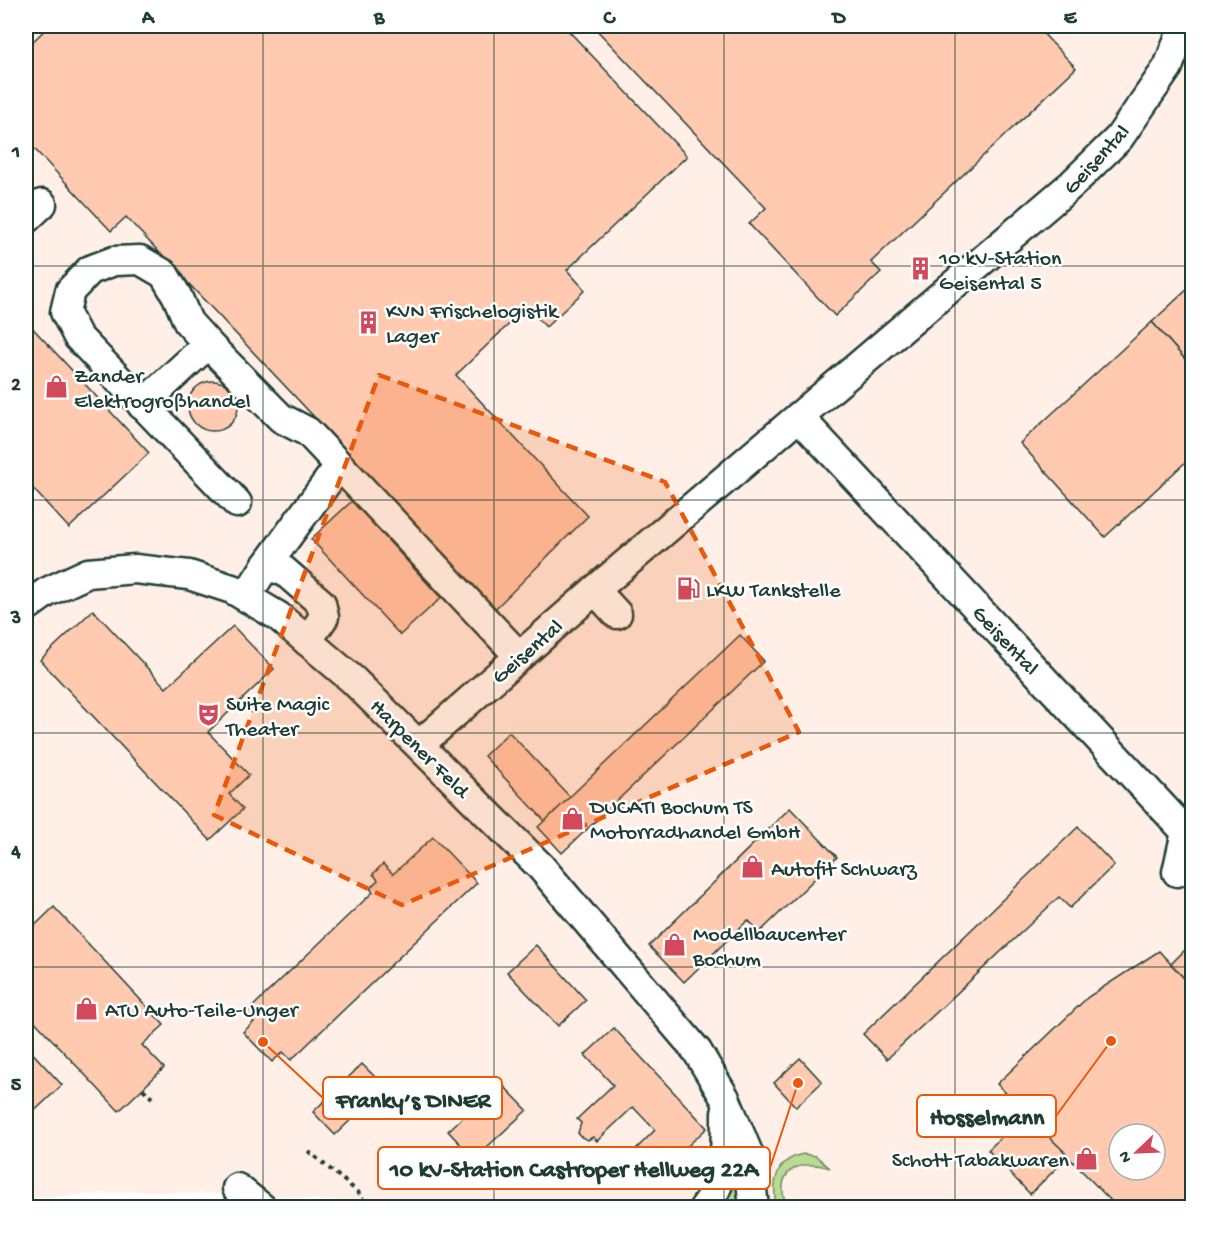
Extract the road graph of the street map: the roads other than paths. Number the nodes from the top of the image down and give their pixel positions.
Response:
1 (1180, 42) edge
2 (208, 344) junction
3 (142, 405) junction
4 (799, 417) junction
5 (339, 466) junction
6 (237, 503) dead end
7 (265, 567) junction
8 (595, 590) junction
9 (246, 597) junction
10 (26, 607) edge
11 (617, 614) dead end
12 (307, 641) junction
13 (519, 656) junction
14 (420, 744) junction
15 (1177, 872) dead end
16 (725, 1098) junction
17 (237, 1188) dead end
18 (262, 1208) edge
19 (704, 1208) edge
20 (754, 1208) edge

1 - 4 street, Geisental
2 - 3 street
2 - 3 street
2 - 5 street
3 - 6 street
4 - 8 street, Geisental
4 - 15 street, Geisental
5 - 7 street
5 - 13 street
7 - 9 street
7 - 12 street
8 - 11 street
8 - 13 street, Geisental
9 - 10 street, Harpener Feld
9 - 12 street, Harpener Feld
12 - 14 street, Harpener Feld
13 - 14 street, Geisental
14 - 16 street, Harpener Feld
16 - 19 street
16 - 20 street, Harpener Feld
17 - 18 street

